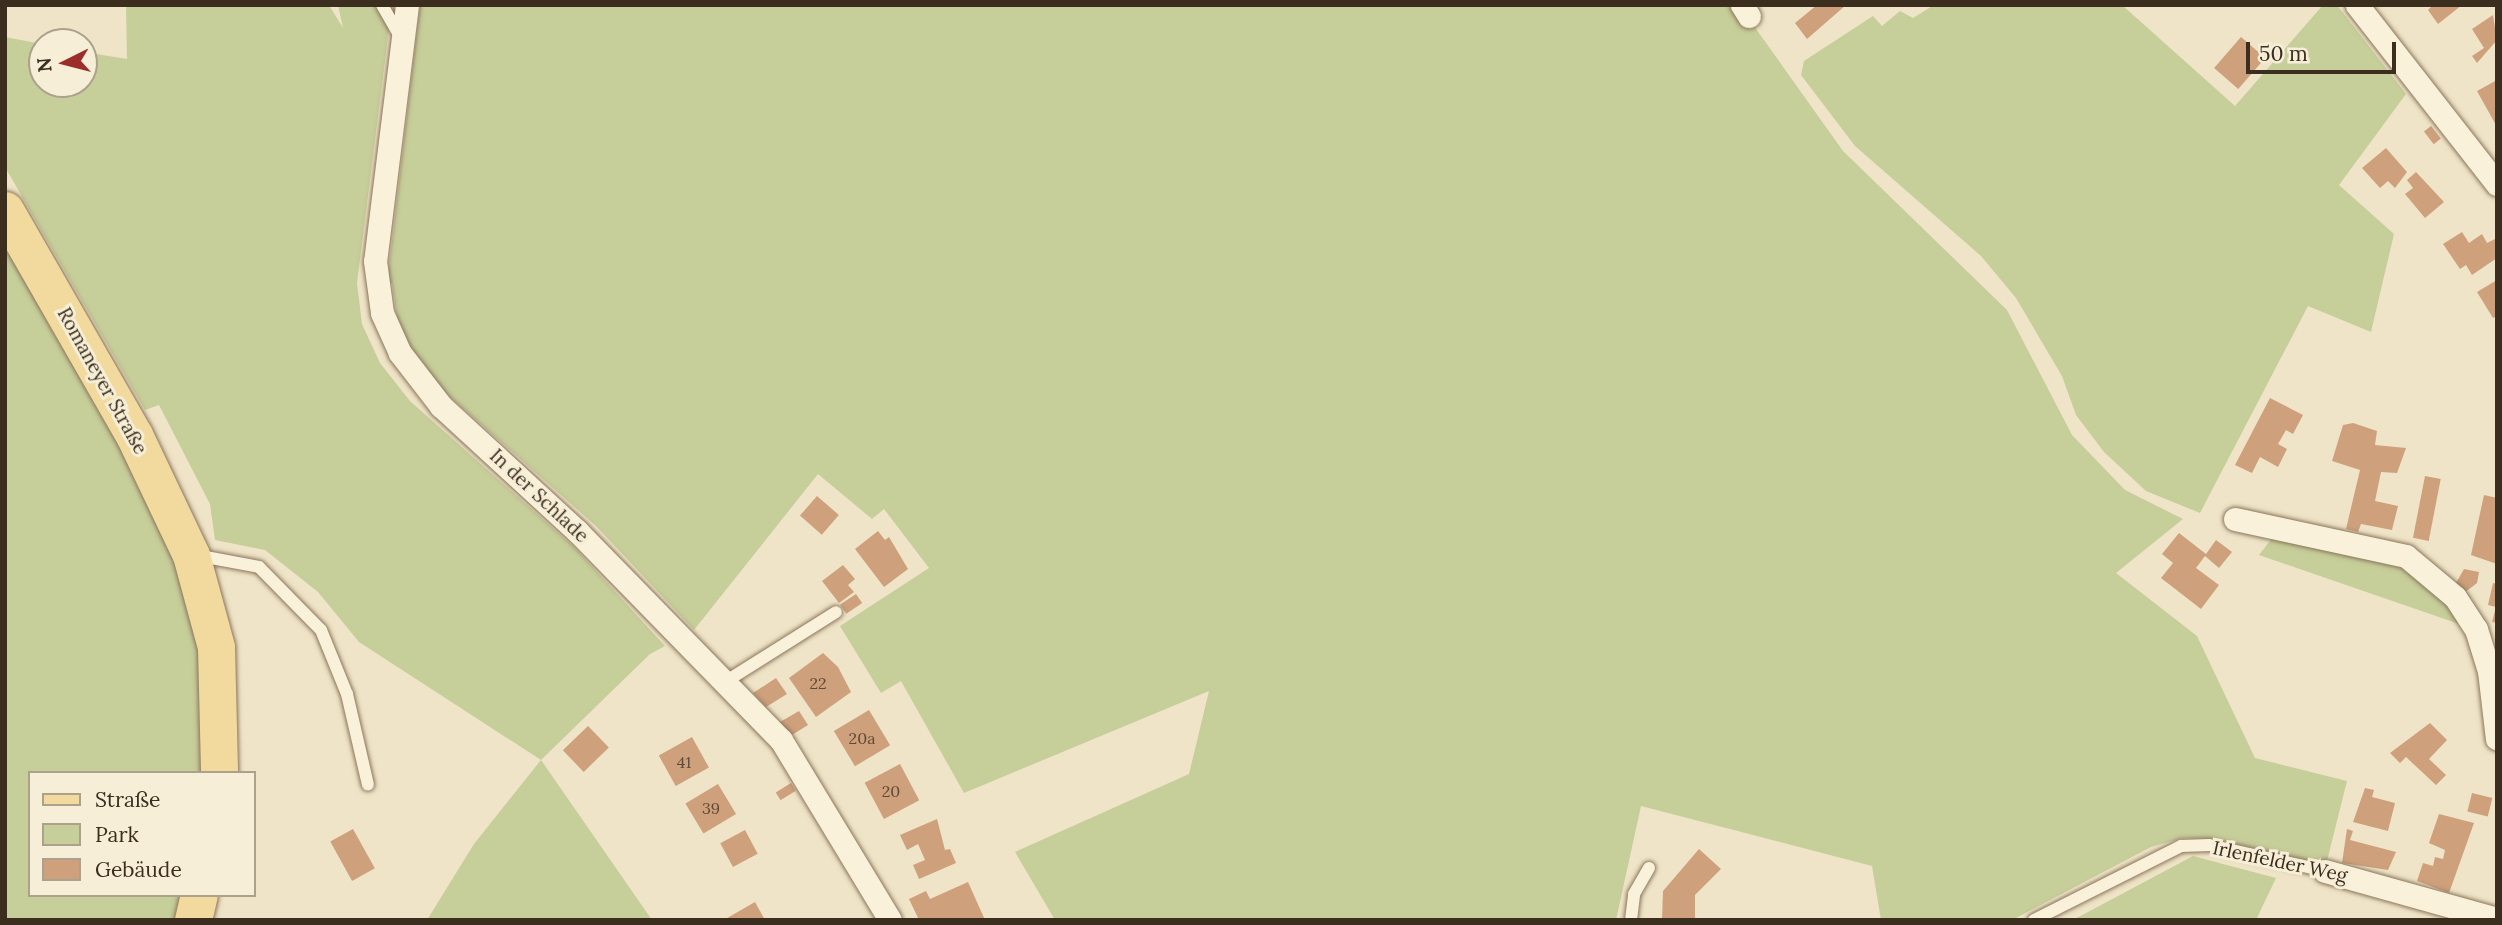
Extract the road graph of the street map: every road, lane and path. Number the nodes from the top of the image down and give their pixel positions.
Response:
1 (382, 5) edge
2 (407, 5) edge
3 (2357, 5) edge
4 (402, 41) junction
5 (2497, 184) edge
6 (5, 211) edge
7 (2235, 519) dead end
8 (191, 555) junction
9 (836, 611) dead end
10 (724, 682) junction
11 (2497, 739) edge
12 (219, 771) edge
13 (368, 785) dead end
14 (1649, 868) dead end
15 (2325, 871) joint
16 (199, 897) edge
17 (2497, 919) edge
18 (193, 920) edge
19 (890, 920) edge
20 (1632, 920) edge
21 (2034, 920) edge

1 - 4 lane
2 - 4 street, In der Schlade
3 - 5 street
4 - 10 street, In der Schlade
6 - 8 main road, Romaneyer Straße
7 - 11 street
8 - 12 main road, Romaneyer Straße
8 - 13 lane
9 - 10 lane
10 - 19 street, In der Schlade
14 - 20 lane
15 - 17 street, Irlenfelder Weg
15 - 21 lane, Irlenfelder Weg
16 - 18 main road

